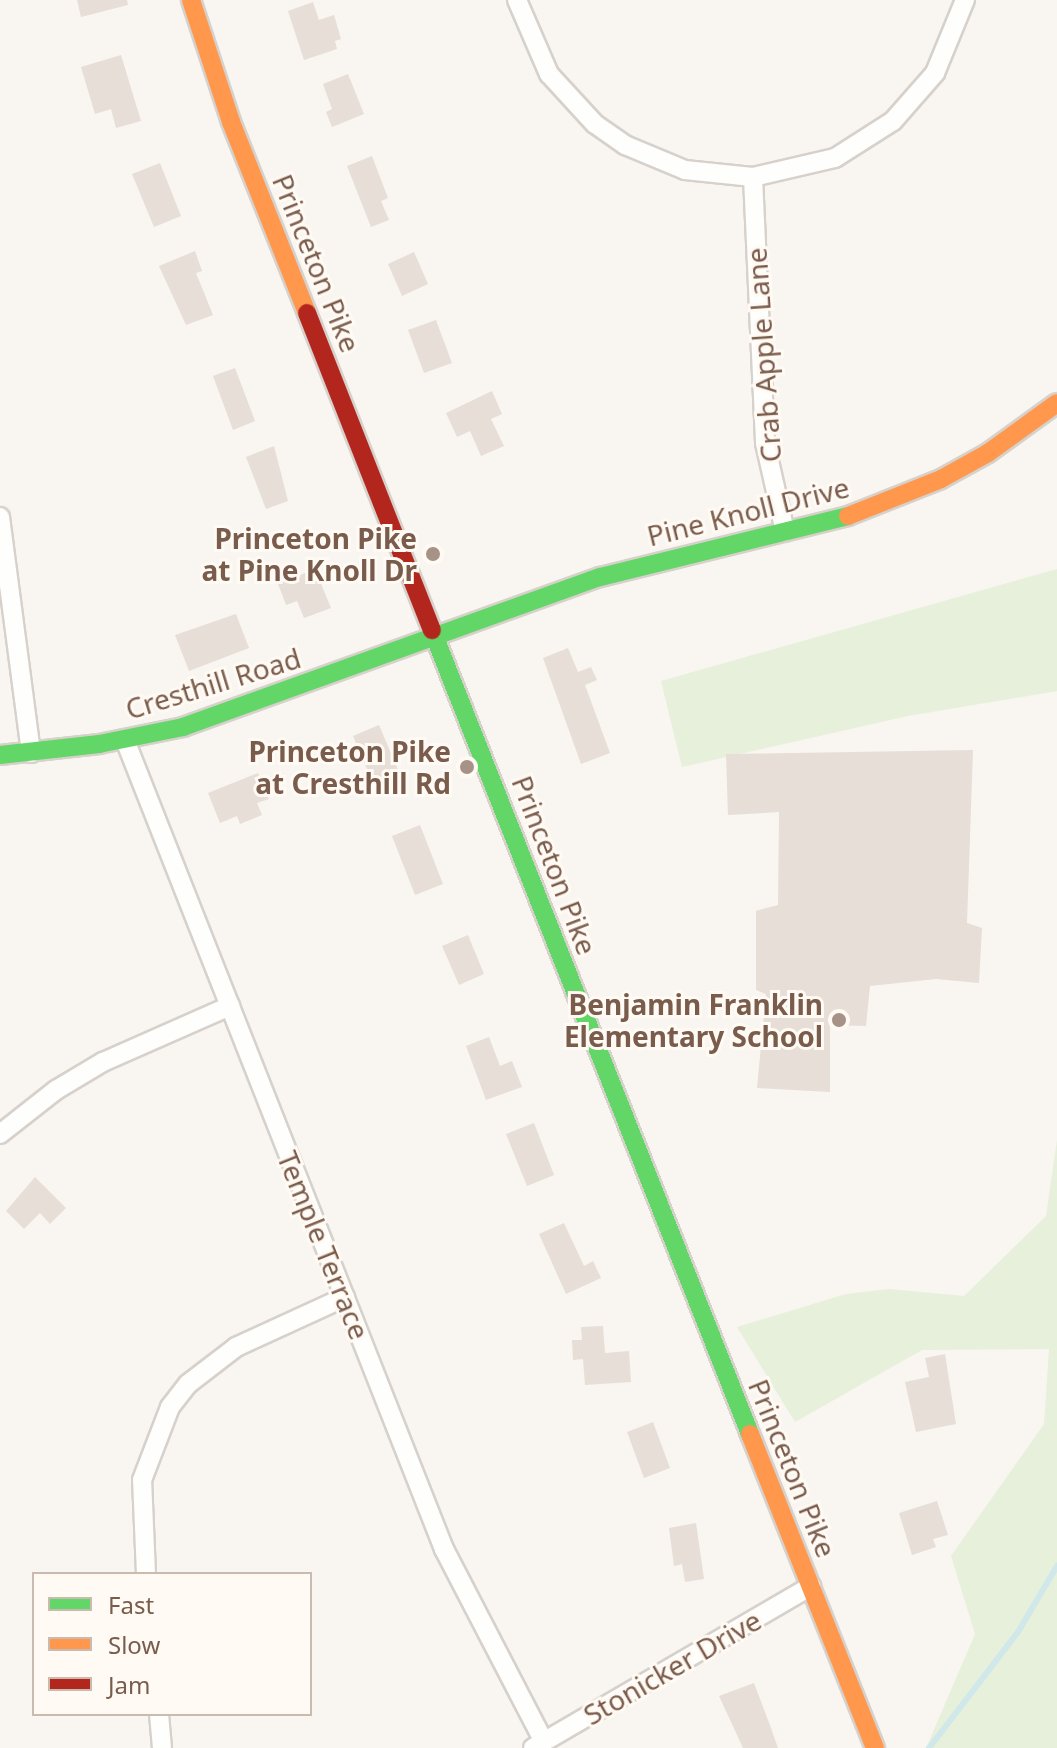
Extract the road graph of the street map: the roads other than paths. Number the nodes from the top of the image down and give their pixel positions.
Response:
1 (191, 0) edge
2 (517, 0) edge
3 (965, 0) edge
4 (753, 177) junction
5 (1057, 403) edge
6 (0, 517) edge
7 (785, 532) junction
8 (435, 635) junction
9 (125, 740) junction
10 (31, 753) junction
11 (0, 755) edge
12 (230, 1006) junction
13 (0, 1134) edge
14 (345, 1297) junction
15 (146, 1572) edge
16 (811, 1586) junction
17 (159, 1716) edge
18 (538, 1745) edge
19 (162, 1748) edge
20 (875, 1748) edge

1 - 8 main road, Princeton Pike
2 - 4 street
3 - 4 street
4 - 7 street, Crab Apple Lane
5 - 7 main road, Pine Knoll Drive
6 - 10 street
7 - 8 main road, Pine Knoll Drive
8 - 9 main road, Cresthill Road
8 - 16 main road, Princeton Pike
9 - 10 main road, Cresthill Road
9 - 12 street, Temple Terrace
10 - 11 main road, Cresthill Road
12 - 13 street
12 - 14 street, Temple Terrace
14 - 15 street
14 - 18 street, Temple Terrace
16 - 18 street, Stonicker Drive
16 - 20 main road, Princeton Pike
17 - 19 street

